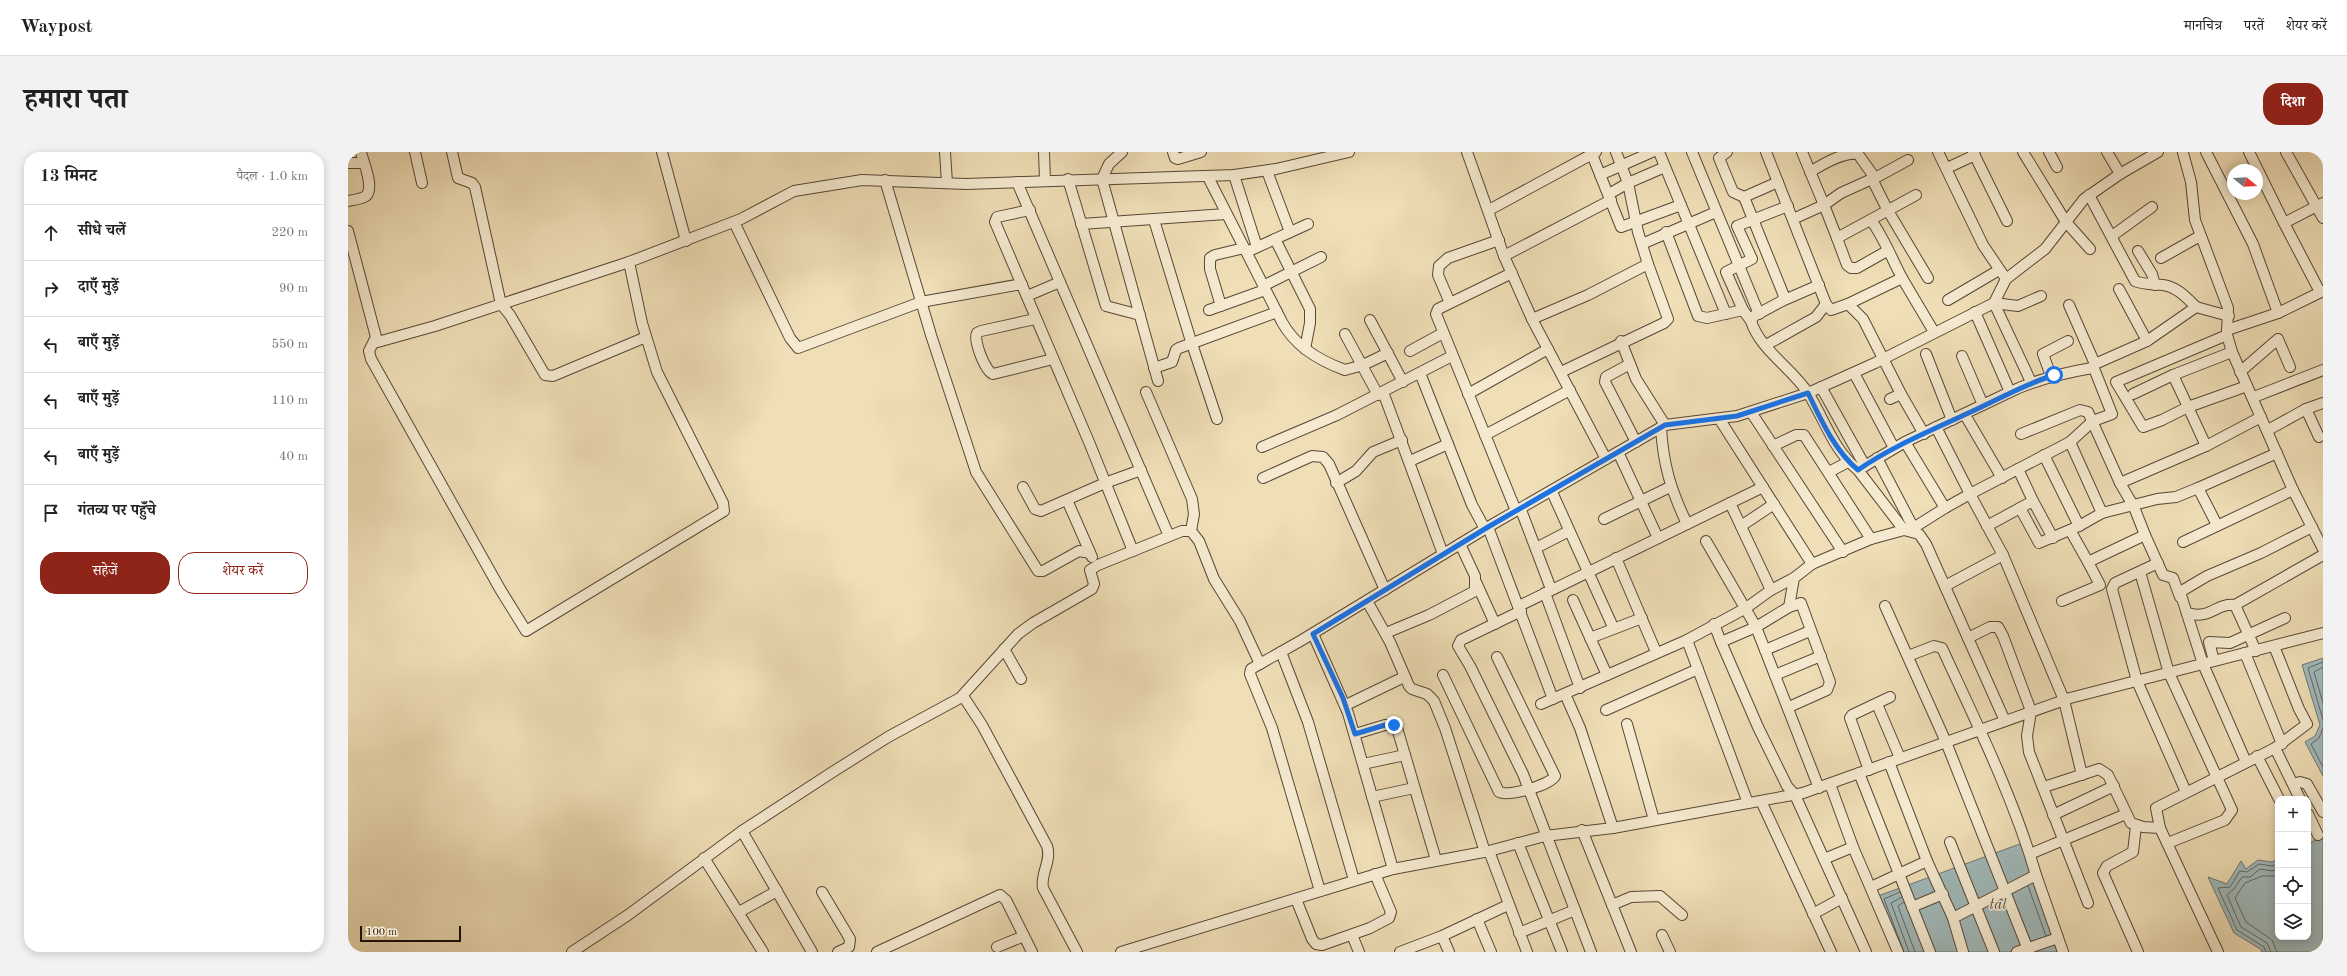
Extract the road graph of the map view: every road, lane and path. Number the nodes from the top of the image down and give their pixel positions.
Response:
1 (361, 152) edge
2 (415, 152) edge
3 (452, 152) edge
4 (662, 152) edge
5 (945, 152) edge
6 (1044, 152) edge
7 (1122, 152) edge
8 (1173, 152) edge
9 (1201, 152) edge
10 (1349, 152) edge
11 (1467, 152) edge
12 (1616, 152) edge
13 (1652, 152) edge
14 (1659, 152) edge
15 (1692, 152) edge
16 (1727, 152) edge
17 (1766, 152) edge
18 (1802, 152) edge
19 (1938, 152) edge
20 (2023, 152) edge
21 (2049, 152) edge
22 (2107, 152) edge
23 (2158, 152) edge
24 (2184, 152) edge
25 (2206, 152) edge
26 (2250, 152) edge
27 (2286, 152) edge
28 (1593, 153) edge
29 (1337, 154) edge
30 (1974, 154) edge
31 (1827, 156) edge
32 (1908, 160) dead end
33 (348, 163) edge
34 (364, 163) junction
35 (1622, 166) junction
36 (1665, 167) junction
37 (2057, 167) dead end
38 (1947, 168) junction
39 (1267, 171) junction
40 (1810, 172) junction
41 (2120, 174) junction
42 (1234, 175) junction
43 (1600, 175) junction
44 (1208, 176) junction
45 (1873, 178) junction
46 (1068, 179) junction
47 (1102, 179) junction
48 (885, 180) junction
49 (1045, 180) junction
50 (1017, 182) junction
51 (1778, 182) junction
52 (422, 183) dead end
53 (947, 183) junction
54 (1628, 183) junction
55 (1916, 195) dead end
56 (2089, 195) junction
57 (1610, 197) junction
58 (1744, 197) junction
59 (348, 201) edge
60 (2320, 204) edge
61 (1681, 205) junction
62 (1824, 205) junction
63 (1788, 206) junction
64 (2152, 207) dead end
65 (1887, 209) junction
66 (1030, 210) junction
67 (1489, 210) junction
68 (1716, 212) junction
69 (1226, 214) junction
70 (2323, 218) edge
71 (1754, 219) junction
72 (1793, 219) junction
73 (1154, 220) junction
74 (1871, 220) junction
75 (1113, 221) junction
76 (2007, 221) dead end
77 (734, 222) junction
78 (2066, 222) junction
79 (1637, 223) junction
80 (1689, 223) junction
81 (2284, 223) junction
82 (1081, 224) junction
83 (1308, 224) dead end
84 (348, 232) edge
85 (1290, 232) junction
86 (1666, 232) junction
87 (2112, 236) junction
88 (2200, 236) junction
89 (1836, 238) junction
90 (1275, 239) junction
91 (1499, 240) junction
92 (686, 241) junction
93 (1642, 244) junction
94 (1257, 247) junction
95 (2090, 249) dead end
96 (1245, 250) junction
97 (1887, 251) junction
98 (2138, 251) dead end
99 (1504, 256) junction
100 (1321, 257) dead end
101 (2161, 258) dead end
102 (629, 262) junction
103 (1648, 264) junction
104 (1739, 265) junction
105 (1999, 270) junction
106 (1292, 272) junction
107 (1512, 273) junction
108 (1902, 278) junction
109 (1928, 278) dead end
110 (2006, 279) junction
111 (1060, 282) junction
112 (1022, 284) junction
113 (1819, 285) junction
114 (2155, 285) junction
115 (1264, 288) junction
116 (2120, 289) dead end
117 (2322, 291) edge
118 (1027, 296) junction
119 (2041, 296) dead end
120 (1948, 300) dead end
121 (1782, 301) junction
122 (922, 302) junction
123 (1994, 302) junction
124 (1450, 303) junction
125 (501, 304) junction
126 (1826, 304) junction
127 (1848, 304) junction
128 (2069, 305) dead end
129 (1221, 306) junction
130 (2196, 307) junction
131 (1209, 310) dead end
132 (1743, 310) junction
133 (1277, 312) junction
134 (1975, 312) junction
135 (2278, 313) junction
136 (1726, 314) junction
137 (1759, 314) junction
138 (1140, 315) junction
139 (2229, 316) junction
140 (1035, 319) junction
141 (1532, 319) junction
142 (1370, 320) dead end
143 (1751, 321) junction
144 (1934, 332) junction
145 (2227, 332) junction
146 (1443, 333) junction
147 (1345, 334) dead end
148 (646, 337) junction
149 (2147, 340) junction
150 (1621, 341) junction
151 (2068, 341) dead end
152 (374, 343) junction
153 (1191, 343) junction
154 (1766, 345) junction
155 (1305, 349) junction
156 (1548, 349) junction
157 (1410, 351) dead end
158 (2232, 352) junction
159 (1388, 353) junction
160 (1926, 354) dead end
161 (1452, 356) junction
162 (1962, 356) dead end
163 (1884, 358) junction
164 (1053, 359) junction
165 (1630, 364) junction
166 (1362, 365) junction
167 (2094, 366) junction
168 (2290, 367) dead end
169 (1154, 368) junction
170 (2323, 370) edge
171 (1560, 372) junction
172 (2240, 372) junction
173 (1420, 373) junction
174 (1854, 373) junction
175 (2173, 374) junction
176 (2051, 376) junction
177 (1158, 381) dead end
178 (1403, 382) junction
179 (2031, 382) junction
180 (2246, 386) junction
181 (1821, 387) junction
182 (1570, 390) junction
183 (1146, 392) dead end
184 (2010, 392) junction
185 (1380, 393) junction
186 (1808, 393) junction
187 (1468, 394) junction
188 (1900, 394) junction
189 (2133, 394) dead end
190 (2254, 397) junction
191 (1890, 399) dead end
192 (2323, 403) edge
193 (1983, 405) junction
194 (2188, 407) junction
195 (2306, 409) junction
196 (1750, 412) junction
197 (1965, 415) junction
198 (2261, 417) junction
199 (1217, 419) dead end
200 (1720, 420) junction
201 (1952, 420) junction
202 (2093, 421) junction
203 (1663, 426) junction
204 (1936, 427) junction
205 (2268, 430) junction
206 (1924, 434) junction
207 (2021, 434) dead end
208 (1485, 435) junction
209 (2321, 437) edge
210 (1402, 440) junction
211 (1636, 442) junction
212 (1905, 442) junction
213 (2070, 442) junction
214 (1448, 444) junction
215 (1773, 446) junction
216 (2206, 446) junction
217 (1262, 447) dead end
218 (2323, 447) edge
219 (1894, 448) junction
220 (1618, 452) junction
221 (2277, 453) junction
222 (2044, 456) junction
223 (1877, 458) junction
224 (1606, 459) junction
225 (1410, 461) junction
226 (1848, 462) junction
227 (1862, 468) junction
228 (2018, 469) junction
229 (1141, 470) junction
230 (1829, 472) junction
231 (1263, 478) dead end
232 (2002, 478) junction
233 (1105, 483) junction
234 (1336, 483) junction
235 (2120, 483) junction
236 (1022, 487) dead end
237 (1670, 487) junction
238 (1763, 487) junction
239 (2198, 488) junction
240 (2293, 490) junction
241 (1552, 492) junction
242 (1970, 494) junction
243 (1067, 500) junction
244 (2034, 500) junction
245 (1641, 501) junction
246 (1730, 503) junction
247 (1774, 504) junction
248 (2134, 507) junction
249 (1945, 508) junction
250 (2020, 508) junction
251 (1518, 510) junction
252 (2102, 513) junction
253 (1604, 519) dead end
254 (1687, 524) junction
255 (2217, 525) junction
256 (1741, 526) junction
257 (1987, 526) junction
258 (2312, 527) junction
259 (1486, 528) junction
260 (2074, 528) junction
261 (1914, 529) junction
262 (1191, 531) junction
263 (1570, 531) junction
264 (2145, 535) junction
265 (1169, 536) junction
266 (1658, 538) junction
267 (2053, 538) junction
268 (1871, 539) junction
269 (1706, 541) dead end
270 (2183, 542) dead end
271 (2321, 542) edge
272 (1460, 544) junction
273 (1536, 548) junction
274 (1133, 551) junction
275 (1843, 552) junction
276 (1090, 553) junction
277 (1444, 554) junction
278 (2003, 555) junction
279 (2323, 555) edge
280 (1616, 558) junction
281 (2088, 562) junction
282 (2158, 563) junction
283 (1812, 564) junction
284 (1096, 566) junction
285 (1588, 572) junction
286 (2140, 572) junction
287 (1794, 578) junction
288 (1476, 582) junction
289 (1945, 586) junction
290 (1385, 590) junction
291 (1771, 590) junction
292 (1548, 591) junction
293 (2180, 597) junction
294 (1367, 600) junction
295 (1574, 600) dead end
296 (2062, 601) dead end
297 (2235, 605) junction
298 (1885, 606) dead end
299 (1789, 607) junction
300 (1746, 608) junction
301 (1520, 609) junction
302 (2187, 613) junction
303 (1642, 618) junction
304 (2285, 618) dead end
305 (1495, 624) junction
306 (1714, 624) junction
307 (1613, 627) junction
308 (1756, 627) junction
309 (1810, 631) junction
310 (1386, 633) junction
311 (1313, 634) junction
312 (2248, 634) junction
313 (2323, 634) edge
314 (1590, 638) junction
315 (1968, 638) junction
316 (1687, 640) junction
317 (1721, 642) junction
318 (2196, 642) junction
319 (2209, 642) junction
320 (2274, 646) junction
321 (1004, 648) junction
322 (1765, 650) junction
323 (2256, 651) junction
324 (1281, 652) junction
325 (1656, 652) junction
326 (2245, 653) junction
327 (1821, 656) junction
328 (1908, 656) junction
329 (1497, 658) dead end
330 (2214, 661) junction
331 (1260, 664) junction
332 (2203, 664) junction
333 (1698, 669) junction
334 (2170, 673) junction
335 (1606, 674) junction
336 (1443, 675) dead end
337 (1775, 675) junction
338 (1404, 677) junction
339 (1021, 679) dead end
340 (2137, 681) junction
341 (1580, 688) junction
342 (1565, 694) junction
343 (963, 696) junction
344 (1890, 697) dead end
345 (1553, 699) junction
346 (2064, 700) junction
347 (1541, 704) dead end
348 (1877, 704) junction
349 (1346, 705) junction
350 (1789, 707) junction
351 (1606, 710) dead end
352 (2031, 711) junction
353 (2005, 721) junction
354 (1628, 724) dead end
355 (1981, 730) junction
356 (1355, 734) junction
357 (1946, 742) junction
358 (2278, 746) junction
359 (1405, 754) junction
360 (2257, 756) junction
361 (1900, 758) junction
362 (1889, 762) junction
363 (2246, 762) junction
364 (1363, 764) junction
365 (1869, 770) junction
366 (1859, 773) junction
367 (2082, 775) junction
368 (2215, 777) junction
369 (1830, 784) junction
370 (2293, 784) junction
371 (2114, 786) junction
372 (2044, 787) junction
373 (1414, 788) junction
374 (1819, 788) junction
375 (1529, 789) junction
376 (2186, 792) junction
377 (1795, 795) junction
378 (1372, 796) junction
379 (2277, 796) edge
380 (2299, 796) edge
381 (1761, 801) junction
382 (1748, 803) junction
383 (2323, 812) edge
384 (2126, 814) junction
385 (2053, 815) junction
386 (1654, 820) junction
387 (2311, 820) edge
388 (2136, 826) junction
389 (1613, 828) junction
390 (2160, 828) junction
391 (1582, 830) junction
392 (742, 831) junction
393 (2318, 835) dead end
394 (1545, 836) junction
395 (2064, 841) junction
396 (1950, 842) dead end
397 (1518, 843) junction
398 (2168, 843) junction
399 (1854, 847) junction
400 (1487, 851) junction
401 (2030, 854) junction
402 (704, 858) junction
403 (1824, 859) junction
404 (1436, 860) junction
405 (1927, 861) junction
406 (1393, 869) junction
407 (1375, 874) junction
408 (1899, 874) junction
409 (2036, 875) junction
410 (1354, 880) junction
411 (1871, 887) junction
412 (777, 891) junction
413 (1320, 891) junction
414 (2005, 891) junction
415 (822, 892) dead end
416 (1943, 894) junction
417 (1842, 898) junction
418 (1296, 899) junction
419 (2088, 903) dead end
420 (1508, 904) junction
421 (1612, 905) junction
422 (1978, 906) junction
423 (1912, 907) junction
424 (1575, 910) junction
425 (739, 912) junction
426 (1813, 914) junction
427 (1682, 915) dead end
428 (1953, 918) junction
429 (1478, 919) junction
430 (1549, 919) junction
431 (1519, 932) junction
432 (1352, 935) junction
433 (1662, 935) dead end
434 (1024, 936) junction
435 (1442, 936) junction
436 (2058, 938) junction
437 (996, 947) dead end
438 (891, 949) edge
439 (1413, 950) edge
440 (2028, 950) edge
441 (572, 952) edge
442 (763, 952) edge
443 (812, 952) edge
444 (838, 952) edge
445 (877, 952) edge
446 (1032, 952) edge
447 (1077, 952) edge
448 (1121, 952) edge
449 (1359, 952) edge
450 (1400, 952) edge
451 (1449, 952) edge
452 (1491, 952) edge
453 (1527, 952) edge
454 (1562, 952) edge
455 (1591, 952) edge
456 (1631, 952) edge
457 (1670, 952) edge
458 (1831, 952) edge
459 (1866, 952) edge
460 (1898, 952) edge
461 (1930, 952) edge
462 (1963, 952) edge
463 (1994, 952) edge
464 (2017, 952) edge
465 (2063, 952) edge
466 (2138, 952) edge
467 (2218, 952) edge

1 - 34 street
2 - 52 street
3 - 125 street
4 - 92 street
5 - 53 street
6 - 49 street
7 - 47 street
8 - 9 street
10 - 29 street
11 - 67 street
12 - 35 street
13 - 35 street
14 - 36 street
15 - 68 street
16 - 58 street
17 - 51 street
18 - 40 street
19 - 38 street
20 - 78 street
21 - 37 street
22 - 41 street
23 - 41 street
24 - 88 street
25 - 135 street
26 - 81 street
27 - 60 street
28 - 43 street
28 - 67 street
29 - 39 street
30 - 38 street
30 - 76 street
31 - 40 street
31 - 45 street
32 - 45 street
33 - 34 street
34 - 59 street
35 - 43 street
35 - 54 street
36 - 54 street
36 - 61 street
38 - 105 street
39 - 42 street
39 - 85 street
40 - 62 street
41 - 56 street
42 - 44 street
42 - 94 street
43 - 57 street
44 - 47 street
44 - 69 street
45 - 62 street
45 - 65 street
46 - 47 street
46 - 49 street
46 - 82 street
47 - 75 street
48 - 53 street
48 - 77 street
48 - 122 street
49 - 50 street
50 - 53 street
50 - 66 street
51 - 58 street
51 - 63 street
54 - 57 street
54 - 79 street
55 - 65 street
56 - 78 street
56 - 87 street
57 - 79 street
57 - 99 street
58 - 71 street
60 - 70 street
60 - 81 street
61 - 79 street
61 - 80 street
62 - 72 street
62 - 89 street
63 - 71 street
63 - 72 street
64 - 87 street
65 - 74 street
65 - 109 street
66 - 111 street
66 - 112 street
67 - 91 street
68 - 80 street
68 - 104 street
69 - 73 street
69 - 96 street
71 - 104 street
71 - 121 street
72 - 113 street
73 - 75 street
73 - 153 street
74 - 89 street
74 - 97 street
75 - 82 street
75 - 138 street
77 - 92 street
77 - 122 street
78 - 95 street
78 - 110 street
79 - 93 street
80 - 86 street
80 - 136 street
81 - 117 street
82 - 138 street
83 - 85 street
84 - 152 street
85 - 90 street
86 - 93 street
86 - 136 street
87 - 114 street
88 - 101 street
88 - 139 street
89 - 97 street
90 - 94 street
90 - 106 street
91 - 99 street
91 - 124 street
92 - 102 street
93 - 103 street
94 - 96 street
96 - 115 street
96 - 129 street
97 - 108 street
98 - 114 street
99 - 107 street
100 - 106 street
102 - 125 street
102 - 148 street
103 - 141 street
103 - 150 street
104 - 132 street
104 - 137 street
105 - 110 street
105 - 120 street
106 - 115 street
106 - 155 street
107 - 124 street
107 - 141 street
108 - 127 street
108 - 144 street
110 - 123 street
111 - 118 street
111 - 229 street
112 - 118 street
112 - 122 street
113 - 121 street
113 - 126 street
114 - 130 street
115 - 129 street
115 - 133 street
116 - 149 street
117 - 135 street
118 - 140 street
119 - 123 street
121 - 137 street
122 - 276 street
123 - 134 street
123 - 179 street
124 - 146 street
125 - 148 street
125 - 152 street
126 - 127 street
126 - 154 street
127 - 163 street
128 - 167 street
129 - 131 street
130 - 139 street
130 - 149 street
132 - 136 street
132 - 143 street
133 - 153 street
133 - 155 street
134 - 144 street
134 - 184 street
135 - 145 street
137 - 143 street
138 - 169 street
139 - 145 street
140 - 164 street
140 - 164 street
141 - 156 street
142 - 159 street
143 - 154 street
144 - 163 street
145 - 158 street
145 - 194 street
146 - 157 street
146 - 161 street
147 - 166 street
148 - 152 street
149 - 167 street
150 - 165 street
150 - 171 street
151 - 176 street
153 - 169 street
153 - 199 street
154 - 186 street
155 - 166 street
156 - 171 street
156 - 187 street
158 - 172 street
158 - 175 street
159 - 166 street
159 - 178 street
160 - 201 street
161 - 173 street
161 - 187 street
162 - 193 street
163 - 174 street
163 - 188 street
164 - 233 street
165 - 203 street
165 - 211 street
166 - 185 street
167 - 176 street
167 - 202 street
168 - 172 street
169 - 177 street
170 - 190 street
171 - 182 street
172 - 180 street
173 - 178 street
173 - 214 street
174 - 181 street
174 - 219 street
175 - 189 street
175 - 194 street
176 - 179 street
178 - 185 street
179 - 184 street
180 - 190 street
180 - 194 street
181 - 186 street
181 - 227 street
182 - 208 street
182 - 224 street
183 - 262 street
184 - 193 street
185 - 210 street
185 - 217 street
186 - 196 street
186 - 226 street
187 - 208 street
188 - 191 street
188 - 206 street
190 - 198 street
192 - 195 street
193 - 197 street
194 - 216 street
195 - 205 street
195 - 209 street
196 - 200 street
196 - 215 street
197 - 201 street
197 - 232 street
198 - 205 street
198 - 216 street
200 - 203 street
200 - 238 street
201 - 204 street
202 - 207 street
202 - 213 street
202 - 235 street
203 - 211 street
203 - 237 street
204 - 206 street
204 - 242 street
205 - 221 street
206 - 212 street
208 - 251 street
209 - 218 street
210 - 225 street
210 - 234 street
211 - 220 street
212 - 219 street
212 - 249 street
213 - 222 street
213 - 252 street
214 - 225 street
214 - 259 street
215 - 230 street
215 - 275 street
216 - 235 street
219 - 223 street
220 - 224 street
220 - 245 street
221 - 239 street
221 - 240 street
222 - 228 street
222 - 260 street
223 - 227 street
223 - 261 street
224 - 241 street
225 - 277 street
226 - 227 street
226 - 230 street
227 - 261 street
228 - 232 street
228 - 244 street
229 - 233 street
229 - 265 street
230 - 268 street
231 - 234 street
232 - 242 street
233 - 243 street
233 - 274 street
234 - 290 street
235 - 248 street
236 - 243 street
237 - 245 street
237 - 254 street
238 - 246 street
238 - 247 street
239 - 248 street
239 - 255 street
240 - 255 street
240 - 258 street
241 - 251 street
241 - 263 street
242 - 249 street
242 - 257 street
243 - 276 street
244 - 250 street
244 - 267 street
245 - 253 street
245 - 266 street
246 - 254 street
246 - 256 street
247 - 256 street
247 - 283 street
248 - 252 street
248 - 264 street
249 - 261 street
250 - 257 street
250 - 267 street
251 - 259 street
251 - 273 street
252 - 260 street
254 - 266 street
255 - 270 street
256 - 291 street
257 - 278 street
258 - 271 street
258 - 293 street
259 - 272 street
259 - 301 street
260 - 267 street
260 - 281 street
261 - 268 street
261 - 289 street
262 - 265 street
262 - 331 street
263 - 273 street
263 - 285 street
264 - 281 street
264 - 282 street
265 - 274 street
266 - 280 street
268 - 275 street
269 - 300 street
272 - 277 street
272 - 288 street
273 - 292 street
274 - 284 street
275 - 283 street
276 - 284 street
277 - 290 street
278 - 289 street
278 - 346 street
279 - 297 street
280 - 285 street
280 - 303 street
281 - 296 street
282 - 286 street
282 - 293 street
283 - 287 street
284 - 321 street
285 - 292 street
285 - 307 street
286 - 334 street
286 - 340 street
287 - 291 street
287 - 299 street
288 - 305 street
288 - 310 street
289 - 315 street
290 - 294 street
291 - 300 street
292 - 301 street
292 - 341 street
293 - 302 street
294 - 310 street
294 - 311 street
295 - 314 street
297 - 302 street
297 - 312 street
298 - 328 street
299 - 308 street
299 - 309 street
300 - 306 street
300 - 308 street
301 - 305 street
301 - 345 street
302 - 318 street
303 - 307 street
303 - 325 street
304 - 312 street
305 - 375 street
306 - 316 street
306 - 317 street
307 - 314 street
308 - 317 street
308 - 322 street
309 - 322 street
309 - 327 street
310 - 338 street
311 - 324 street
311 - 349 street
312 - 319 street
312 - 323 street
313 - 320 street
314 - 335 street
315 - 352 street
315 - 353 street
316 - 325 street
316 - 333 street
317 - 377 street
318 - 319 street
318 - 332 street
319 - 330 street
320 - 323 street
320 - 358 street
321 - 339 street
321 - 343 street
322 - 337 street
323 - 326 street
324 - 331 street
324 - 410 street
325 - 335 street
326 - 330 street
326 - 358 street
327 - 337 street
327 - 350 street
328 - 355 street
328 - 357 street
329 - 375 street
330 - 332 street
331 - 413 street
332 - 334 street
332 - 363 street
333 - 351 street
333 - 382 street
334 - 340 street
334 - 368 street
335 - 341 street
336 - 375 street
337 - 350 street
338 - 349 street
338 - 400 street
340 - 346 street
340 - 376 street
341 - 342 street
342 - 345 street
342 - 389 street
343 - 392 street
343 - 447 street
344 - 348 street
345 - 347 street
346 - 352 street
346 - 367 street
348 - 361 street
348 - 365 street
349 - 356 street
350 - 374 street
352 - 353 street
352 - 372 street
353 - 355 street
354 - 386 street
355 - 357 street
355 - 401 street
356 - 359 street
356 - 364 street
357 - 361 street
357 - 414 street
358 - 360 street
358 - 370 street
359 - 364 street
359 - 373 street
360 - 363 street
360 - 379 street
361 - 362 street
362 - 365 street
362 - 405 street
363 - 368 street
364 - 378 street
365 - 366 street
366 - 369 street
366 - 408 street
367 - 371 street
367 - 372 street
368 - 376 street
368 - 398 street
369 - 374 street
369 - 399 street
370 - 380 street
370 - 383 street
371 - 384 street
371 - 385 street
372 - 385 street
373 - 378 street
373 - 404 street
374 - 377 street
375 - 394 street
376 - 390 street
377 - 381 street
377 - 403 street
378 - 406 street
381 - 382 street
381 - 426 street
382 - 386 street
384 - 388 street
384 - 395 street
385 - 395 street
386 - 389 street
387 - 393 street
388 - 390 street
388 - 466 street
389 - 391 street
390 - 398 street
391 - 394 street
391 - 421 street
392 - 402 street
392 - 412 street
394 - 397 street
394 - 424 street
395 - 401 street
395 - 419 street
396 - 422 street
397 - 400 street
397 - 430 street
398 - 467 street
399 - 403 street
399 - 411 street
400 - 404 street
400 - 420 street
401 - 409 street
402 - 425 street
402 - 441 street
403 - 417 street
404 - 406 street
405 - 408 street
405 - 416 street
406 - 407 street
407 - 410 street
407 - 432 street
408 - 411 street
408 - 423 street
409 - 414 street
409 - 436 street
410 - 413 street
411 - 460 street
412 - 425 street
412 - 443 street
413 - 418 street
414 - 422 street
414 - 440 street
415 - 444 street
416 - 423 street
416 - 428 street
417 - 426 street
417 - 459 street
418 - 432 street
418 - 448 street
420 - 429 street
420 - 431 street
421 - 427 street
421 - 456 street
422 - 428 street
422 - 463 street
423 - 461 street
424 - 430 street
424 - 455 street
425 - 442 street
426 - 458 street
428 - 462 street
429 - 435 street
429 - 452 street
430 - 431 street
430 - 454 street
431 - 453 street
432 - 449 street
433 - 457 street
434 - 437 street
434 - 438 street
434 - 446 street
435 - 439 street
435 - 451 street
436 - 440 street
436 - 465 street
438 - 445 street
439 - 450 street
440 - 464 street

